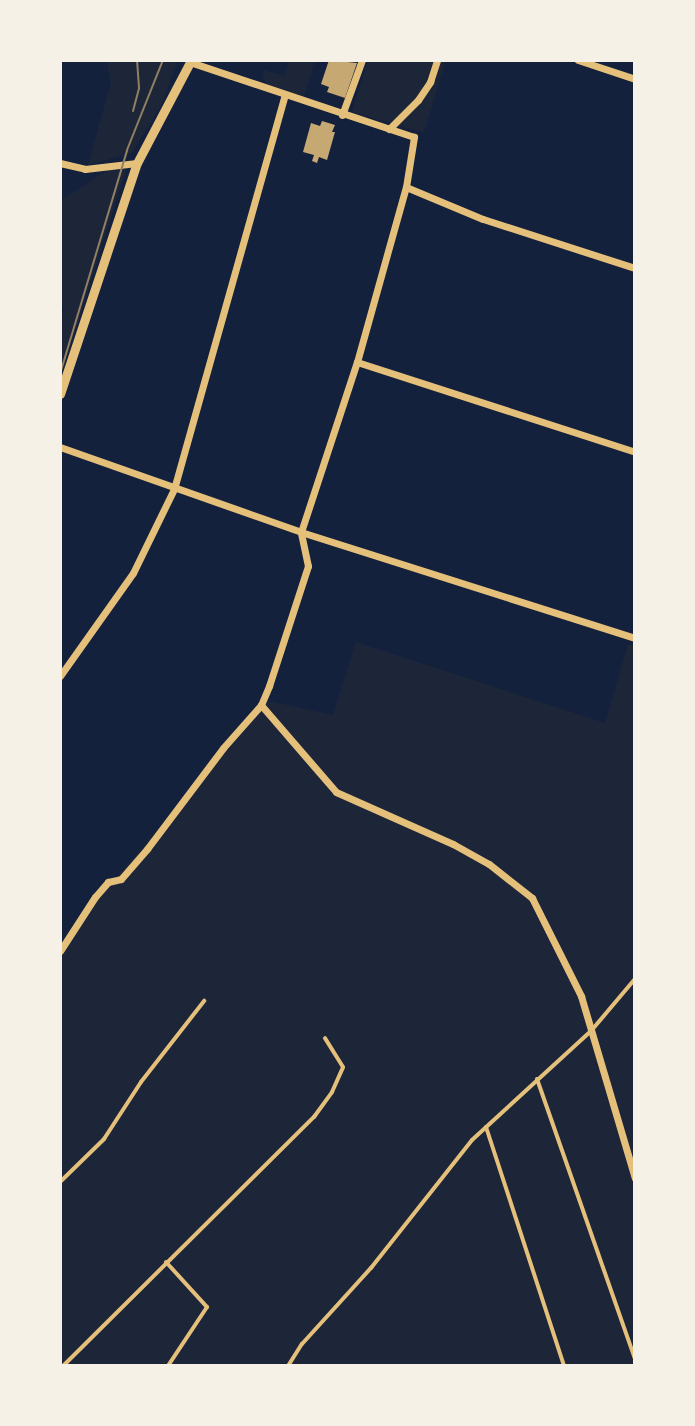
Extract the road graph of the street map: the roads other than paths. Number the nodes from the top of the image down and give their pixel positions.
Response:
1 (362, 60) edge
2 (437, 60) edge
3 (578, 60) edge
4 (191, 61) edge
5 (635, 79) edge
6 (285, 95) junction
7 (342, 115) junction
8 (389, 129) junction
9 (60, 163) edge
10 (137, 163) junction
11 (406, 187) junction
12 (635, 268) edge
13 (357, 362) junction
14 (60, 394) edge
15 (60, 447) edge
16 (635, 452) edge
17 (174, 489) junction
18 (301, 532) junction
19 (635, 638) edge
20 (60, 676) edge
21 (261, 705) junction
22 (60, 951) edge
23 (635, 979) edge
24 (204, 1001) dead end
25 (591, 1031) junction
26 (325, 1038) dead end
27 (537, 1079) junction
28 (486, 1127) junction
29 (635, 1178) edge
30 (60, 1182) edge
31 (166, 1262) junction
32 (635, 1359) edge
33 (63, 1366) edge
34 (168, 1366) edge
35 (288, 1366) edge
36 (564, 1366) edge

1 - 7 street
2 - 8 street
3 - 5 street
4 - 6 street
4 - 10 street
6 - 7 street
6 - 17 street
7 - 8 street
8 - 11 street
9 - 10 street
10 - 14 street
11 - 12 street
11 - 13 street
13 - 16 street
13 - 18 street
15 - 17 street
17 - 18 street
17 - 20 street
18 - 19 street
18 - 21 street
21 - 22 street
21 - 25 street
23 - 25 lane
24 - 30 lane
25 - 27 lane
25 - 29 street
26 - 31 lane
27 - 28 lane
27 - 32 lane
28 - 35 lane
28 - 36 lane
31 - 33 lane
31 - 34 lane

